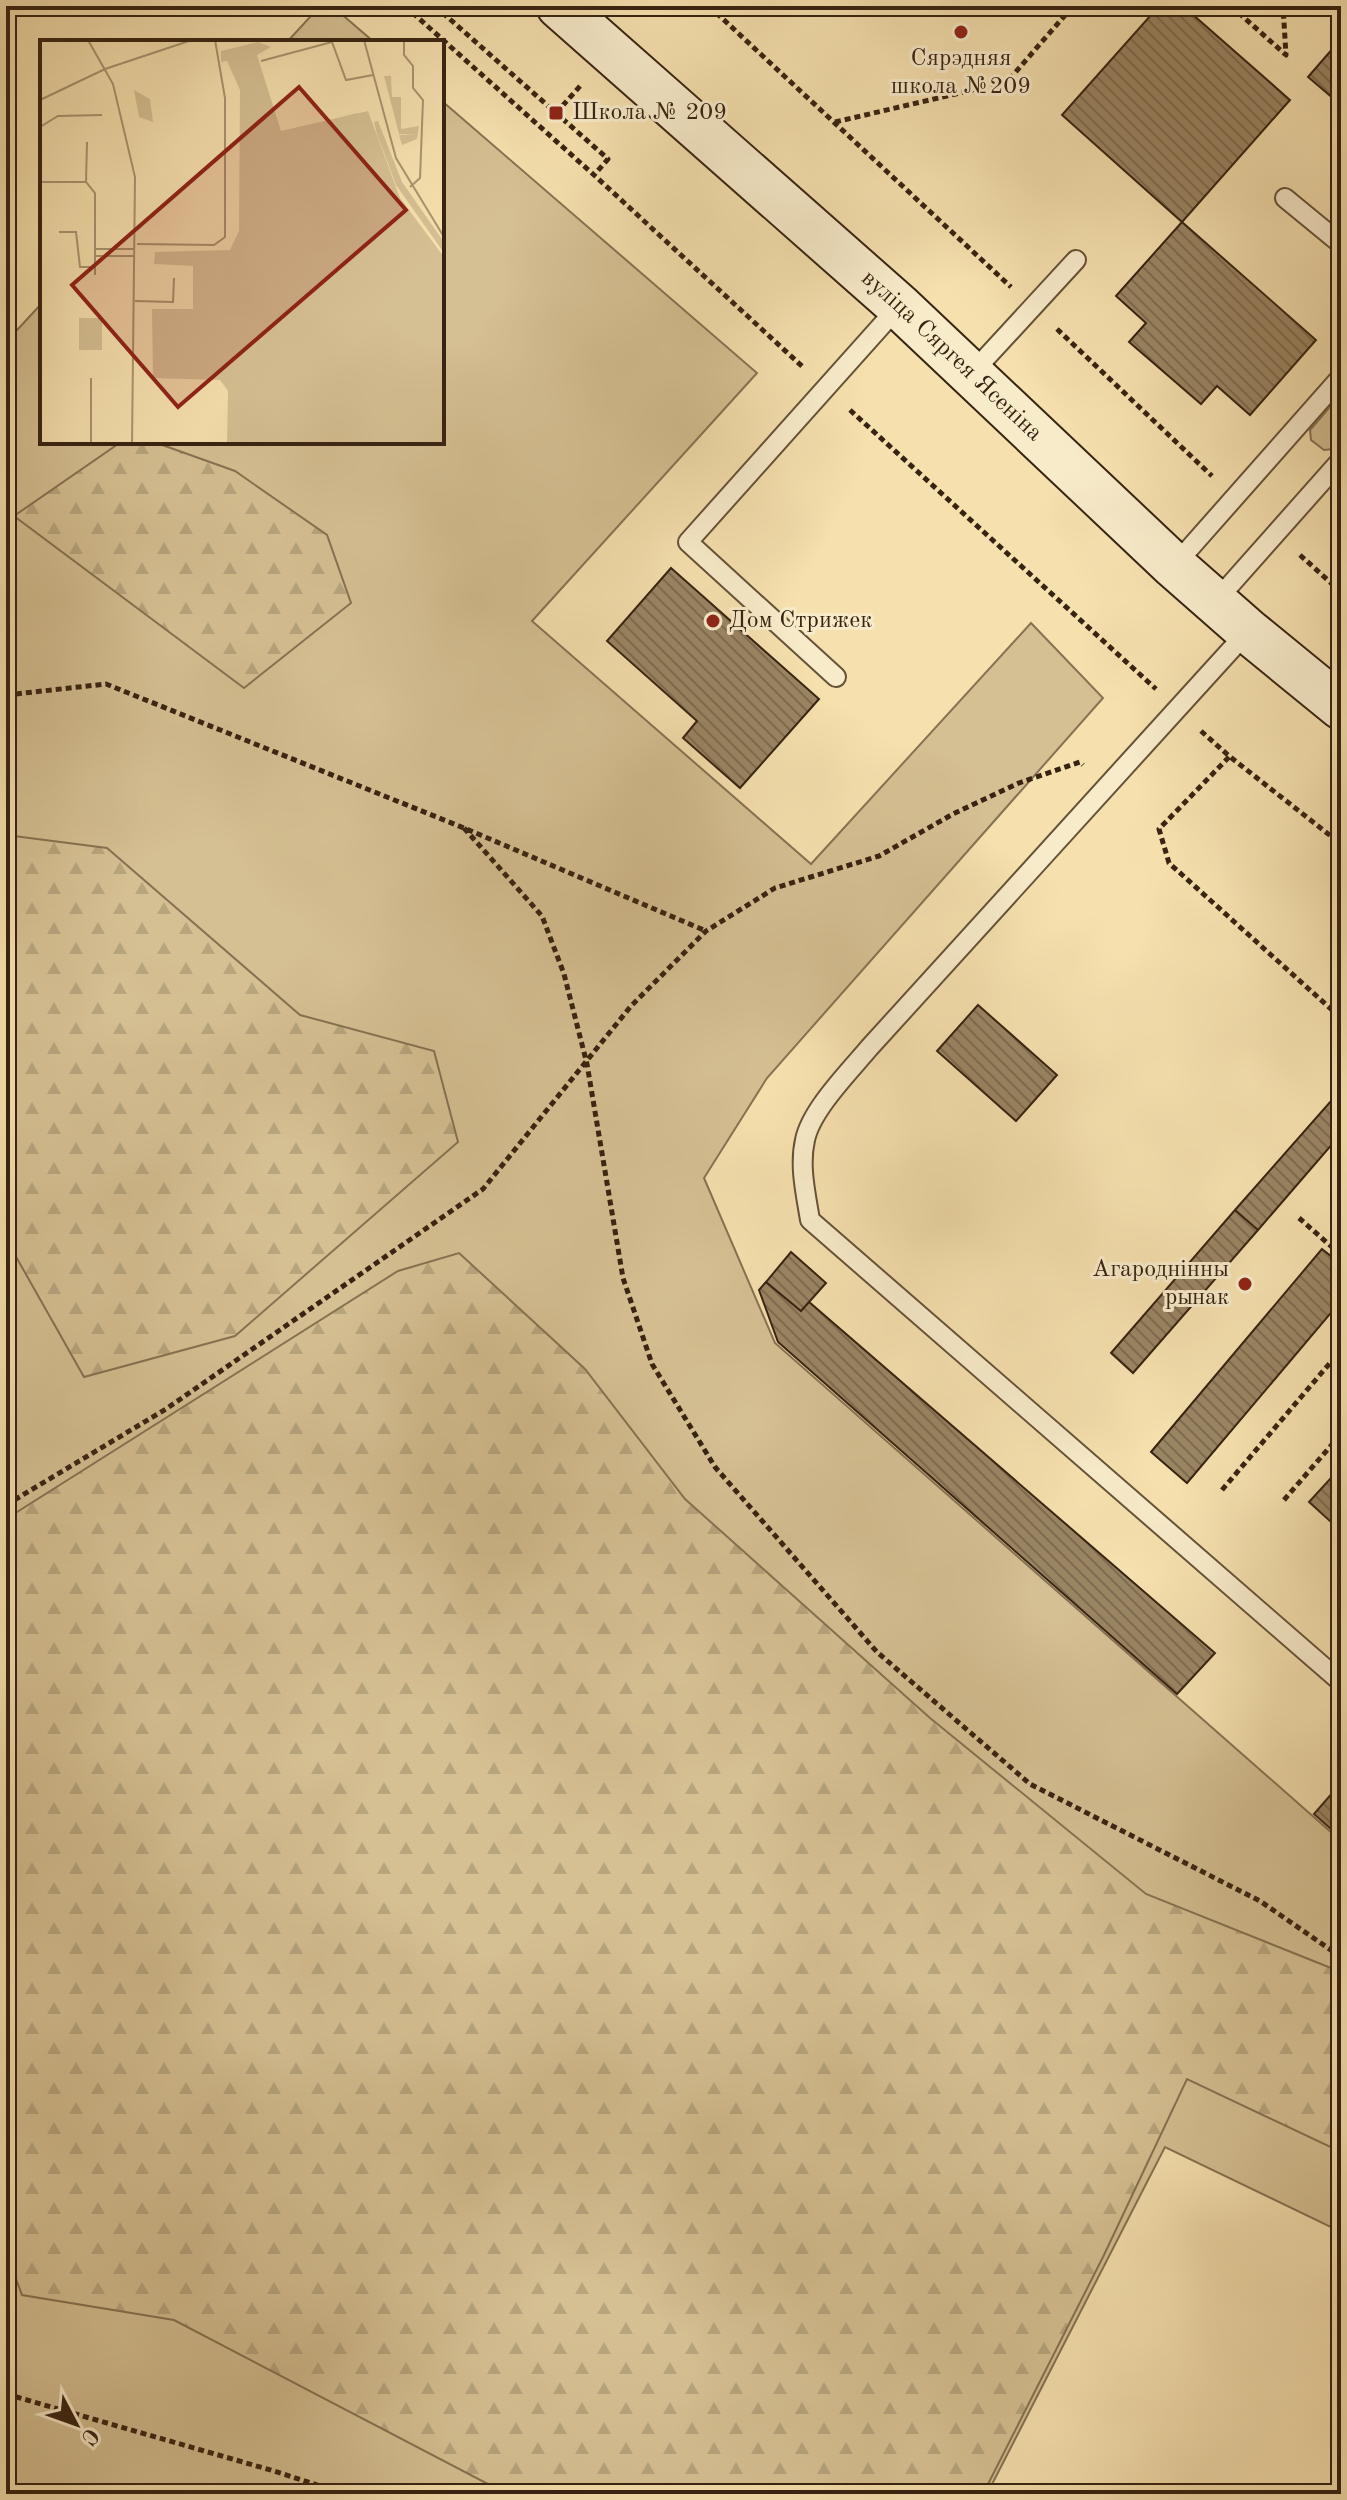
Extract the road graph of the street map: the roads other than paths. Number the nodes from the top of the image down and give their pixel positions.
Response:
1 (559, 6) edge
2 (1285, 198) dead end
3 (1339, 238) edge
4 (1076, 260) dead end
5 (899, 306) junction
6 (971, 374) junction
7 (1341, 377) edge
8 (1341, 460) edge
9 (1174, 566) junction
10 (1215, 602) junction
11 (1248, 631) junction
12 (836, 677) dead end
13 (1341, 707) edge
14 (1341, 1682) edge

1 - 5 main road, вуліца Сяргея Ясеніна
2 - 3 lane
4 - 6 lane
5 - 6 main road, вуліца Сяргея Ясеніна
5 - 12 lane
6 - 9 main road, вуліца Сяргея Ясеніна
7 - 9 lane
8 - 10 lane
9 - 10 main road, вуліца Сяргея Ясеніна
10 - 11 main road, вуліца Сяргея Ясеніна
11 - 13 main road, вуліца Сяргея Ясеніна
11 - 14 lane

